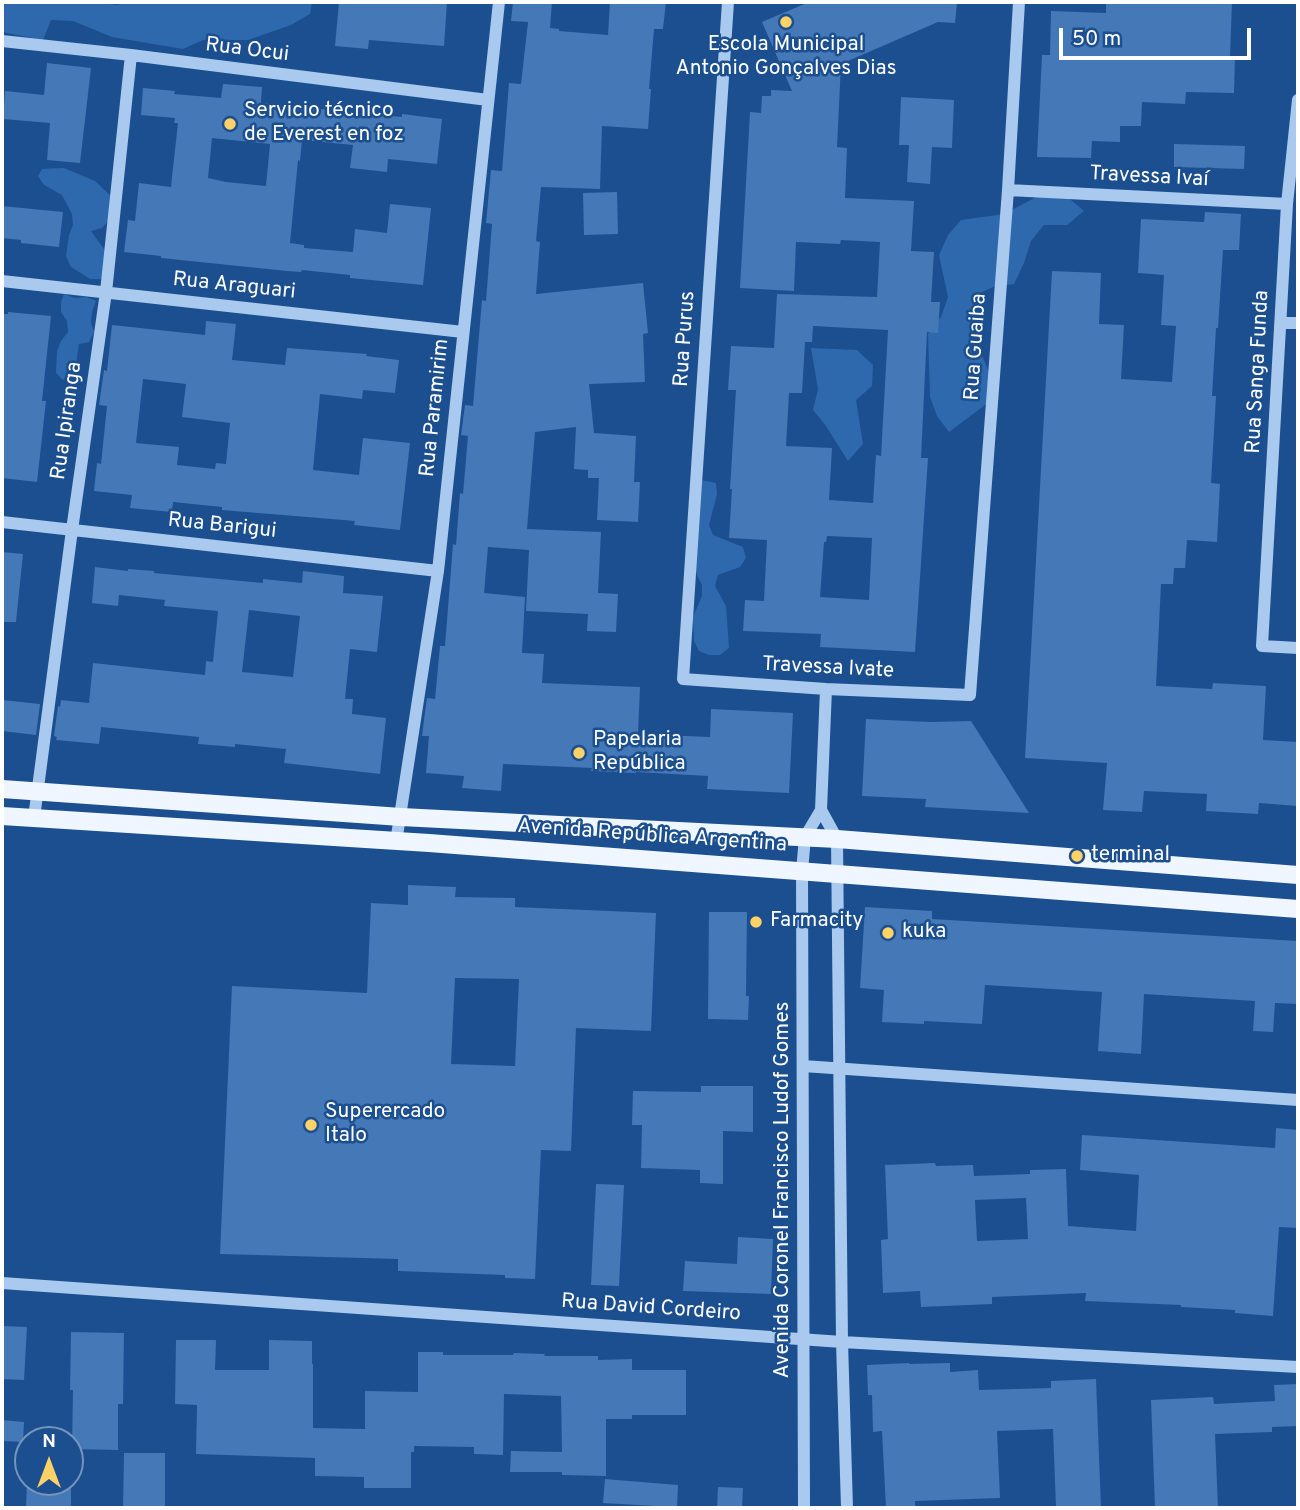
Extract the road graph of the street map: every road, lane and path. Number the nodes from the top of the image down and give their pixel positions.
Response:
1 (499, 2) edge
2 (728, 2) edge
3 (1019, 2) edge
4 (2, 41) edge
5 (131, 55) junction
6 (488, 100) junction
7 (1298, 100) edge
8 (1007, 190) junction
9 (1287, 204) junction
10 (2, 281) edge
11 (106, 292) junction
12 (1280, 323) junction
13 (1298, 323) edge
14 (463, 332) junction
15 (2, 522) edge
16 (72, 530) junction
17 (438, 571) junction
18 (1298, 648) edge
19 (683, 678) joint
20 (827, 689) junction
21 (970, 695) joint
22 (2, 789) edge
23 (37, 792) junction
24 (821, 810) junction
25 (2, 816) edge
26 (401, 817) junction
27 (34, 818) junction
28 (805, 837) junction
29 (837, 839) junction
30 (396, 842) junction
31 (802, 871) junction
32 (838, 873) junction
33 (1298, 874) edge
34 (1298, 909) edge
35 (803, 1066) junction
36 (840, 1069) junction
37 (1298, 1100) edge
38 (2, 1283) edge
39 (805, 1339) junction
40 (842, 1342) junction
41 (1298, 1367) edge
42 (804, 1508) edge
43 (847, 1508) edge

1 - 6 street, Rua Paramirim
2 - 19 street, Rua Purus
3 - 8 street, Rua Guaiba
4 - 5 street, Rua Ocui
5 - 6 street, Rua Ocui
5 - 11 street, Rua Ipiranga
6 - 14 street, Rua Paramirim
7 - 9 street, Rua Sanga Funda
8 - 9 street, Travessa Ivaí
8 - 21 street, Rua Guaiba
9 - 12 street, Rua Sanga Funda
10 - 11 street, Rua Araguari
11 - 14 street, Rua Araguari
11 - 16 street, Rua Ipiranga
12 - 13 street
12 - 18 street, Rua Sanga Funda
14 - 17 street, Rua Paramirim
15 - 16 street, Rua Barigui
16 - 17 street, Rua Barigui
16 - 23 street, Rua Ipiranga
17 - 26 street, Rua Paramirim
19 - 20 street, Travessa Ivate
20 - 21 street, Travessa Ivate
20 - 24 street
22 - 23 main road, Avenida República Argentina
23 - 26 main road, Avenida República Argentina
23 - 27 street, Rua Ipiranga
24 - 28 street
24 - 29 street
25 - 27 main road, Avenida República Argentina
26 - 28 main road, Avenida República Argentina
26 - 30 street, Rua Paramirim
27 - 30 main road, Avenida República Argentina
28 - 29 main road, Avenida República Argentina
28 - 31 street, Avenida Coronel Francisco Ludof Gomes
29 - 32 street
29 - 33 main road, Avenida República Argentina
30 - 31 main road, Avenida República Argentina
31 - 32 main road, Avenida República Argentina
31 - 35 street, Avenida Coronel Francisco Ludof Gomes
32 - 34 main road, Avenida República Argentina
32 - 36 street
35 - 36 street
35 - 39 street, Avenida Coronel Francisco Ludof Gomes
36 - 37 street
36 - 40 street
38 - 39 street, Rua David Cordeiro
39 - 40 street, Rua David Cordeiro
39 - 42 street, Avenida Coronel Francisco Ludof Gomes
40 - 41 street, Rua David Cordeiro
40 - 43 street

